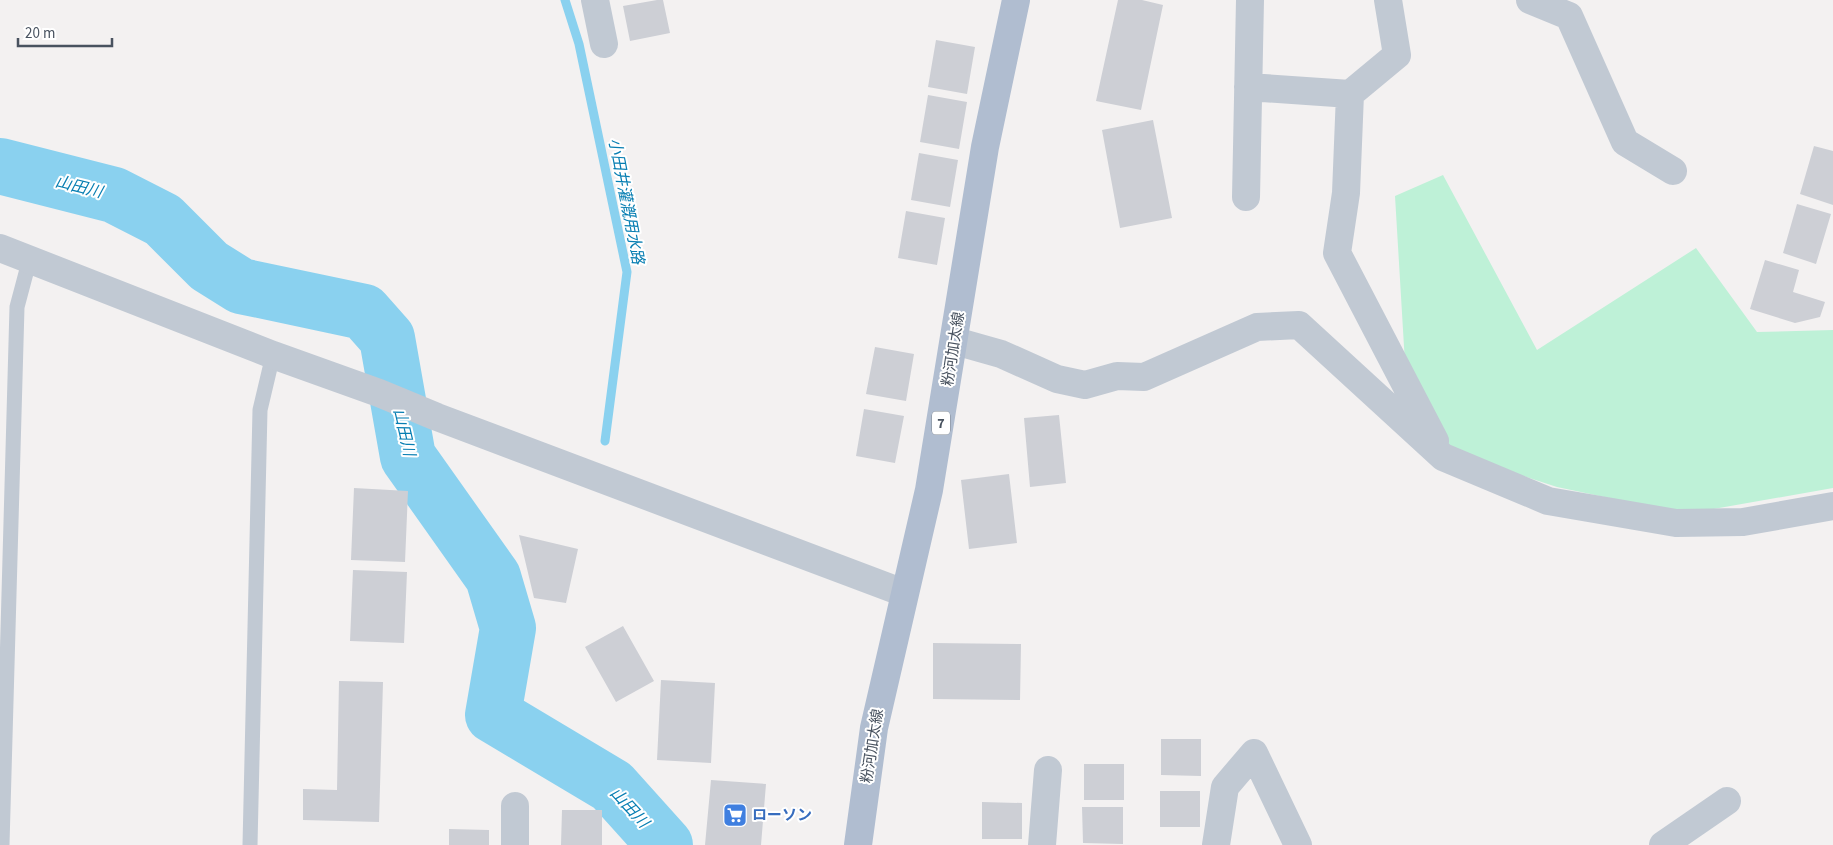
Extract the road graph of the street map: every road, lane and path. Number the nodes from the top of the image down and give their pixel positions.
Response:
1 (596, 0) edge
2 (1016, 0) edge
3 (1250, 0) edge
4 (1388, 0) edge
5 (1530, 0) edge
6 (604, 44) dead end
7 (1248, 87) junction
8 (1350, 94) junction
9 (1673, 171) dead end
10 (1246, 197) dead end
11 (0, 248) edge
12 (30, 258) junction
13 (954, 340) junction
14 (274, 355) junction
15 (1443, 457) junction
16 (1833, 506) edge
17 (904, 593) junction
18 (1048, 770) dead end
19 (1726, 801) dead end
20 (516, 806) dead end
21 (2, 845) edge
22 (250, 845) edge
23 (515, 845) edge
24 (858, 845) edge
25 (1042, 845) edge
26 (1216, 845) edge
27 (1298, 845) edge
28 (1663, 845) edge

1 - 6 street
2 - 13 main road, 粉河加太線 / 7
3 - 7 street
4 - 8 street
5 - 9 street
7 - 8 street
7 - 10 street
8 - 15 street
11 - 12 street
12 - 14 street
12 - 21 lane
13 - 15 street
13 - 17 main road, 粉河加太線 / 7
14 - 17 street
14 - 22 lane
15 - 16 street
17 - 24 main road, 粉河加太線 / 7
18 - 25 street
19 - 28 street
20 - 23 street
26 - 27 street

